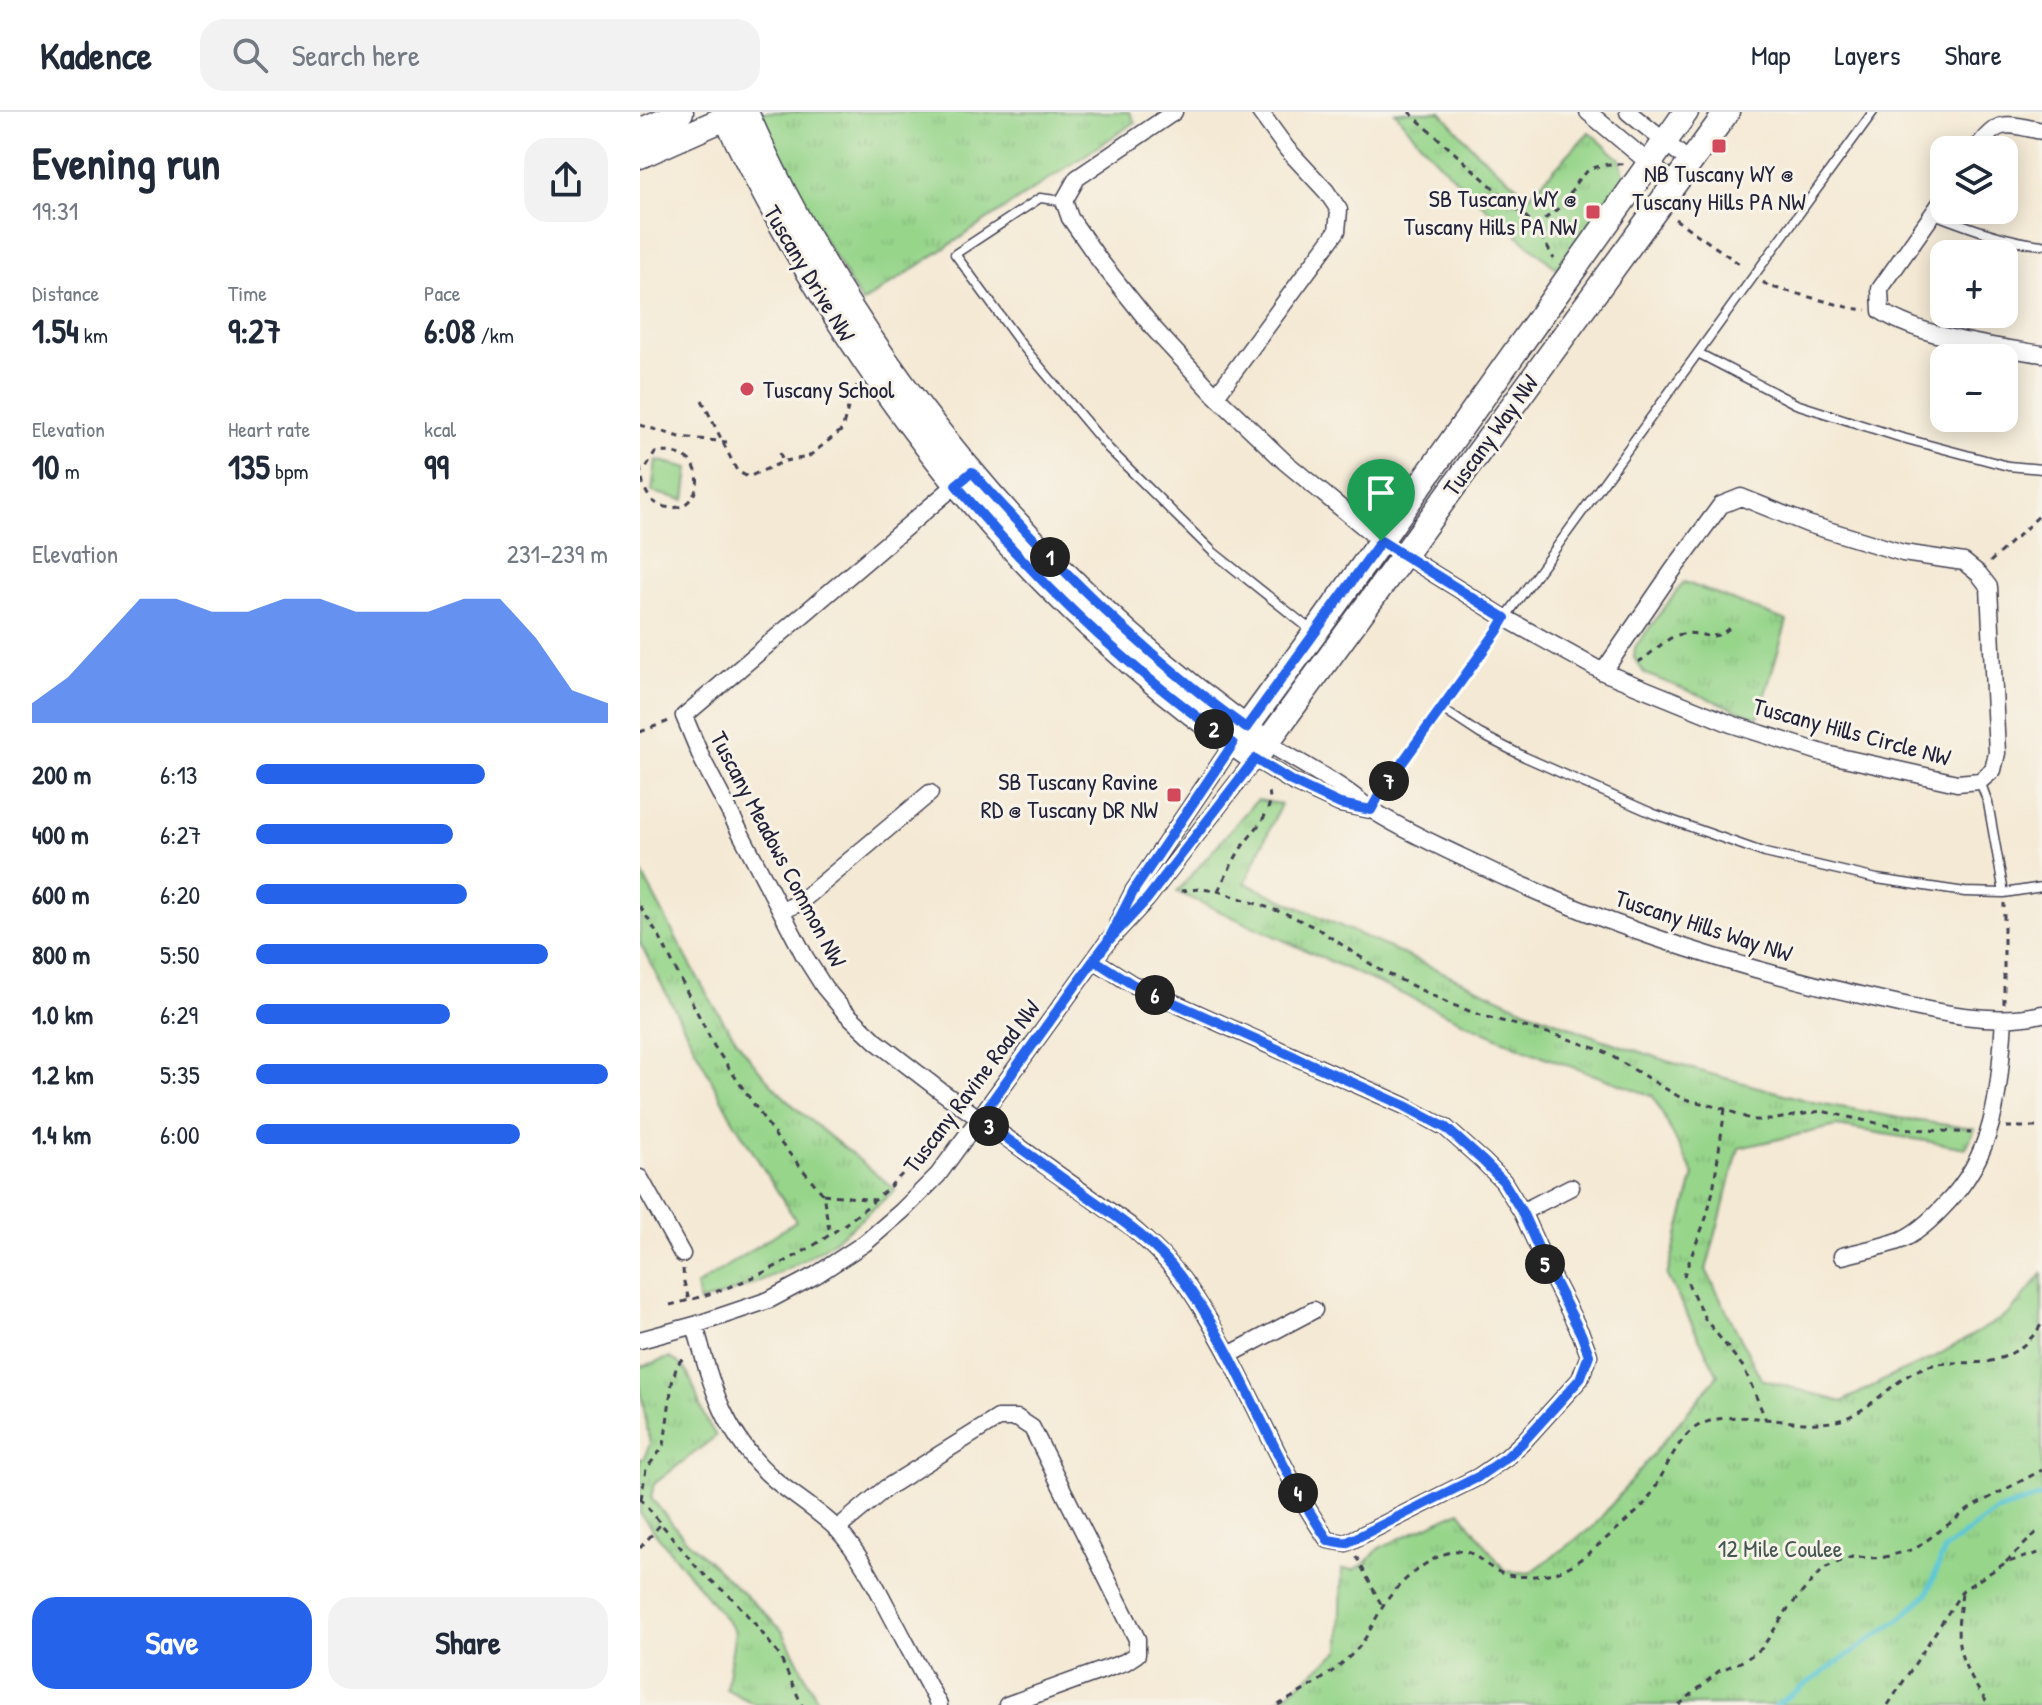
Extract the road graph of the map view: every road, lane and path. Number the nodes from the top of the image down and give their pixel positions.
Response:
1 (681, 112) edge
2 (1174, 112) edge
3 (1260, 112) edge
4 (1409, 112) edge
5 (1588, 112) edge
6 (1628, 112) edge
7 (1686, 112) edge
8 (1727, 112) edge
9 (1873, 112) edge
10 (733, 113) edge
11 (640, 131) edge
12 (2042, 131) edge
13 (1988, 136) edge
14 (1664, 143) junction
15 (640, 156) edge
16 (1690, 162) junction
17 (1649, 163) junction
18 (1623, 164) dead end
19 (1674, 184) junction
20 (1064, 201) junction
21 (1675, 219) dead end
22 (1930, 220) edge
23 (1960, 224) edge
24 (1535, 225) junction
25 (2042, 245) edge
26 (1554, 259) dead end
27 (1754, 276) junction
28 (1881, 311) junction
29 (1698, 353) junction
30 (2042, 354) edge
31 (868, 368) junction
32 (1216, 396) junction
33 (702, 400) dead end
34 (640, 425) edge
35 (725, 442) junction
36 (780, 453) dead end
37 (783, 462) junction
38 (641, 468) edge
39 (2042, 469) edge
40 (964, 479) junction
41 (2042, 513) edge
42 (1381, 541) junction
43 (1402, 555) junction
44 (1979, 574) junction
45 (1505, 618) junction
46 (1731, 627) dead end
47 (1315, 633) junction
48 (1638, 662) dead end
49 (1603, 672) junction
50 (1442, 709) junction
51 (684, 716) junction
52 (640, 732) edge
53 (1250, 743) junction
54 (1980, 781) junction
55 (1269, 792) dead end
56 (930, 793) dead end
57 (1371, 810) junction
58 (2042, 887) edge
59 (1181, 891) dead end
60 (1218, 891) junction
61 (2004, 893) junction
62 (640, 906) edge
63 (781, 911) junction
64 (1108, 941) junction
65 (1094, 960) junction
66 (2042, 1014) edge
67 (2004, 1019) junction
68 (1725, 1109) junction
69 (979, 1119) junction
70 (947, 1120) dead end
71 (2042, 1127) edge
72 (1991, 1130) junction
73 (640, 1178) edge
74 (1571, 1187) dead end
75 (823, 1194) junction
76 (874, 1200) junction
77 (1522, 1212) junction
78 (830, 1235) junction
79 (682, 1254) joint
80 (1842, 1256) dead end
81 (689, 1300) junction
82 (670, 1305) dead end
83 (1314, 1310) dead end
84 (2042, 1323) edge
85 (695, 1325) junction
86 (640, 1340) edge
87 (1229, 1355) junction
88 (683, 1358) dead end
89 (1766, 1420) junction
90 (646, 1469) junction
91 (2042, 1470) edge
92 (640, 1471) edge
93 (640, 1498) edge
94 (660, 1525) junction
95 (837, 1529) junction
96 (2042, 1531) edge
97 (1346, 1543) junction
98 (640, 1548) edge
99 (2042, 1552) edge
100 (2005, 1563) junction
101 (1963, 1590) junction
102 (1383, 1606) junction
103 (802, 1705) edge
104 (939, 1705) edge
105 (1007, 1705) edge
106 (1278, 1705) edge
107 (1679, 1705) edge
108 (1888, 1705) edge
109 (1990, 1705) edge

1 - 11 street
2 - 20 street
3 - 32 street
4 - 24 path
5 - 17 street
6 - 14 street
7 - 14 street, Tuscany Way NW
8 - 16 street, Tuscany Way NW
9 - 27 lane
10 - 15 street
10 - 31 street, Tuscany Drive NW
10 - 40 street, Tuscany Drive NW
12 - 13 street
14 - 16 street
14 - 17 street, Tuscany Way NW
16 - 19 street, Tuscany Way NW
17 - 19 street
17 - 42 street, Tuscany Way NW
18 - 24 path
19 - 43 street, Tuscany Way NW
20 - 32 street, Tuscany Hills Circle NW
20 - 47 lane
21 - 27 path
22 - 28 street
23 - 25 lane
24 - 26 path
27 - 28 path
27 - 29 lane
28 - 30 street
29 - 39 lane
29 - 45 lane
31 - 37 path
31 - 40 street, Tuscany Drive NW
32 - 42 street, Tuscany Hills Circle NW
33 - 35 path
34 - 35 path
35 - 37 path
36 - 37 path
38 - 38 path
40 - 51 street, Tuscany Meadows Common NW
40 - 53 street, Tuscany Drive NW
41 - 44 path
42 - 43 street, Tuscany Hills Circle NW
42 - 47 street, Tuscany Way NW
43 - 45 street, Tuscany Hills Circle NW
43 - 53 street, Tuscany Way NW
44 - 49 street
44 - 54 street, Tuscany Hills Circle NW
45 - 49 street, Tuscany Hills Circle NW
45 - 50 lane
46 - 48 path
47 - 53 street, Tuscany Way NW
49 - 54 street, Tuscany Hills Circle NW
50 - 57 lane
50 - 61 lane
51 - 52 path
51 - 63 street, Tuscany Meadows Common NW
53 - 57 street, Tuscany Hills Way NW
53 - 64 street, Tuscany Ravine Road NW
53 - 64 street, Tuscany Ravine Road NW
54 - 61 lane
55 - 60 path
56 - 63 street
57 - 67 street, Tuscany Hills Way NW
58 - 61 lane
59 - 60 path
60 - 68 path
61 - 67 path
62 - 75 path
63 - 69 street, Tuscany Meadows Common NW
64 - 65 street, Tuscany Ravine Road NW
65 - 69 street, Tuscany Ravine Road NW
65 - 77 street
66 - 67 street, Tuscany Hills Way NW
67 - 72 street
68 - 72 path
68 - 89 path
69 - 85 street, Tuscany Ravine Road NW
69 - 87 street, Tuscany Meadows Common NW
70 - 76 path
71 - 72 path
72 - 80 street
73 - 79 street
74 - 77 street
75 - 76 path
75 - 78 path
76 - 78 path
77 - 97 street
78 - 81 path
79 - 81 path
81 - 82 path
83 - 87 street
84 - 89 path
85 - 86 street, Tuscany Ravine Road NW
85 - 95 street
87 - 97 street, Tuscany Meadows Common NW
88 - 90 path
89 - 102 path
90 - 92 path
90 - 93 path
91 - 107 path
93 - 94 path
94 - 98 path
94 - 103 path
95 - 104 street
95 - 105 street
96 - 100 path
97 - 102 path
99 - 100 path
100 - 101 path
101 - 108 path
101 - 109 path
102 - 106 path

